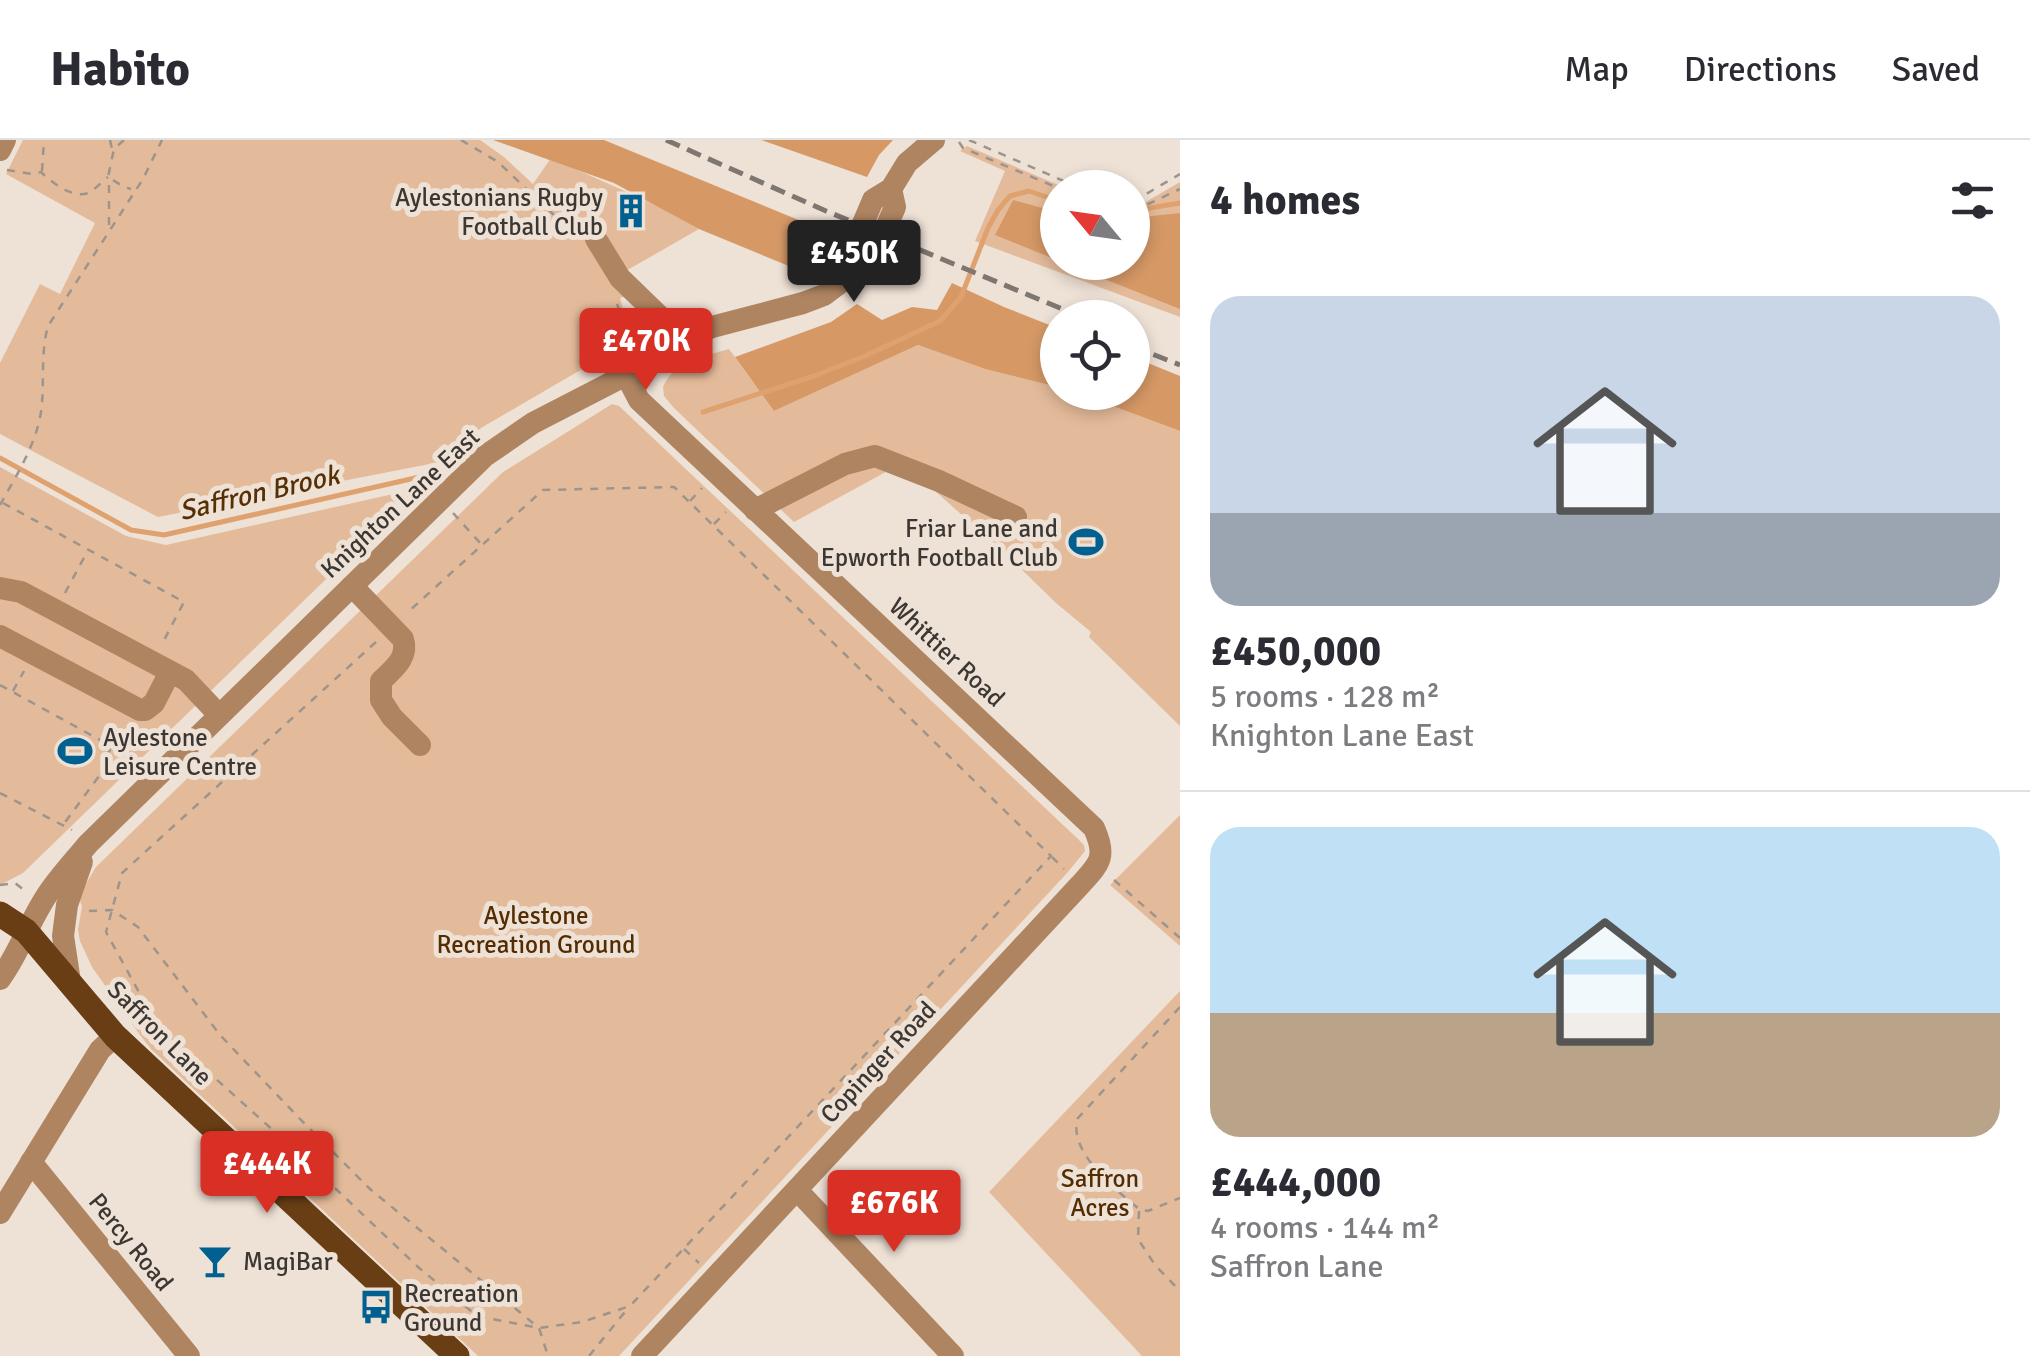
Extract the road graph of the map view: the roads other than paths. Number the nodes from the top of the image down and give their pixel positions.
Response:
1 (5, 140) edge
2 (934, 140) edge
3 (0, 150) edge
4 (587, 238) road end
5 (676, 332) junction
6 (616, 368) junction
7 (756, 510) junction
8 (1016, 517) dead end
9 (352, 586) junction
10 (0, 588) edge
11 (0, 636) edge
12 (161, 667) junction
13 (219, 715) junction
14 (420, 745) dead end
15 (80, 837) junction
16 (1099, 855) joint
17 (0, 914) edge
18 (26, 931) junction
19 (0, 979) edge
20 (70, 982) junction
21 (115, 1036) junction
22 (31, 1162) junction
23 (796, 1190) junction
24 (0, 1214) edge
25 (189, 1356) edge
26 (457, 1356) edge
27 (642, 1356) edge
28 (953, 1356) edge

1 - 3 street
2 - 5 street, Knighton Lane East
4 - 5 street
5 - 6 street, Knighton Lane East
6 - 7 street, Whittier Road
6 - 9 street, Knighton Lane East
7 - 8 street
7 - 16 street, Whittier Road
9 - 13 street, Knighton Lane East
9 - 14 street
10 - 12 street
11 - 12 street
12 - 13 street
13 - 15 street, Knighton Lane East
15 - 18 street, Knighton Lane East
15 - 20 street, Knighton Lane East
16 - 23 street, Copinger Road
17 - 18 main road, Saffron Lane
18 - 19 street, Knighton Lane East
18 - 20 main road, Saffron Lane
20 - 21 main road, Saffron Lane
21 - 22 street
21 - 26 main road, Saffron Lane
22 - 24 street
22 - 25 street, Percy Road
23 - 27 street, Copinger Road
23 - 28 street

